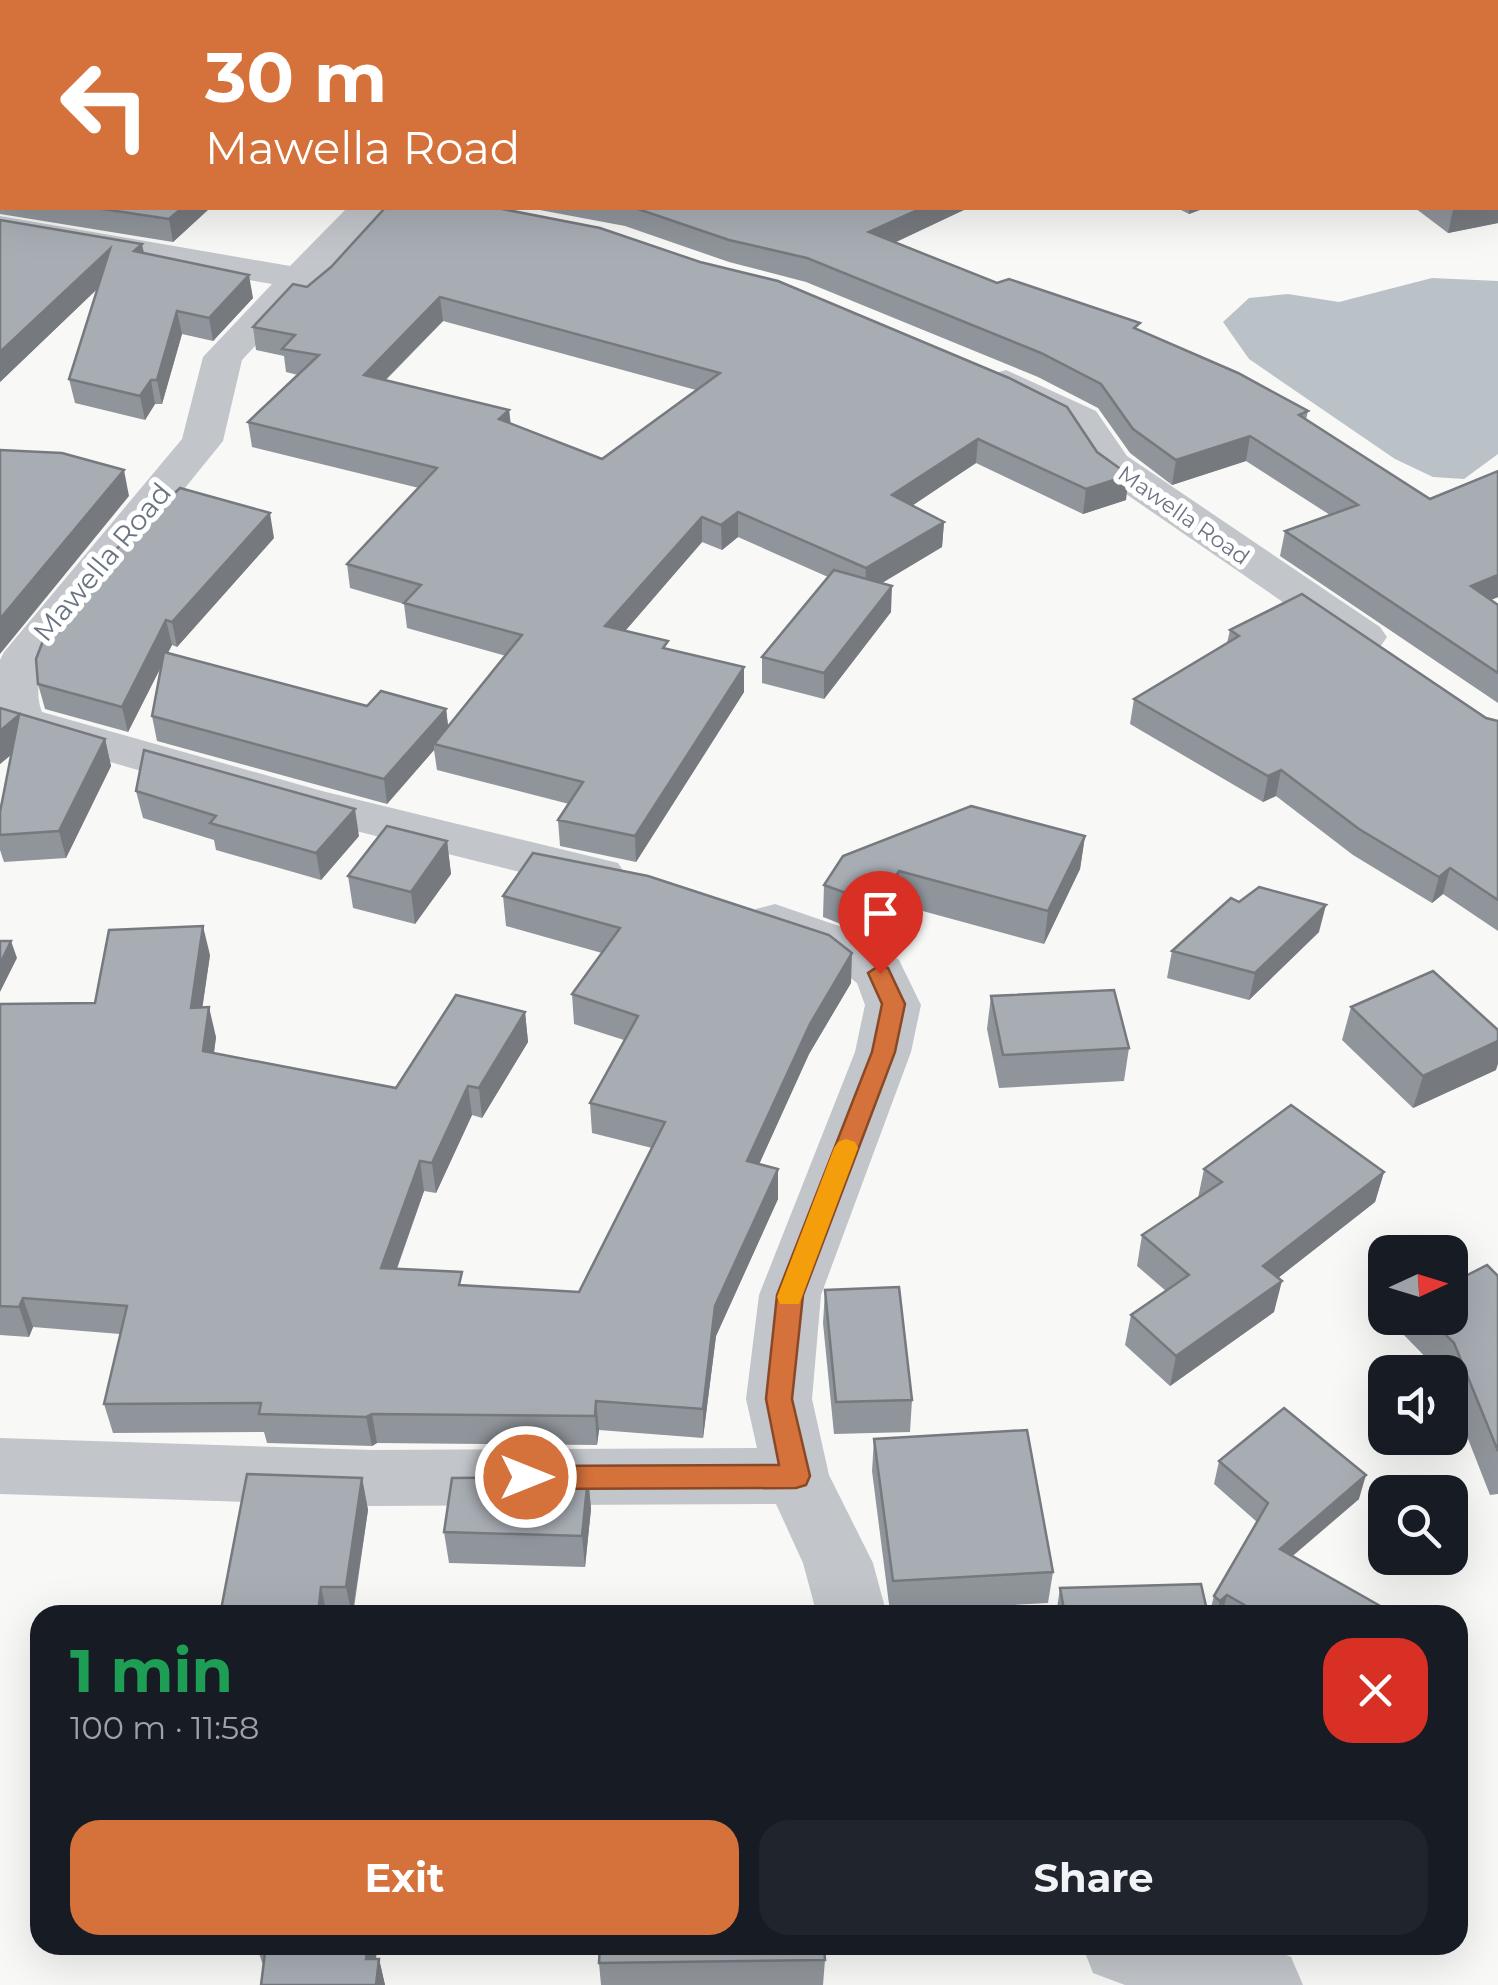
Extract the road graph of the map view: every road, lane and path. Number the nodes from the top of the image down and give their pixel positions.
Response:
1 (365, 210) edge
2 (0, 228) edge
3 (297, 278) junction
4 (970, 367) edge
5 (13, 650) edge
6 (1396, 659) edge
7 (639, 883) edge
8 (730, 908) edge
9 (0, 1466) edge
10 (796, 1476) junction
11 (849, 1605) edge
12 (1156, 1955) edge
13 (1263, 1985) edge

1 - 3 street, Mawella Road
2 - 3 street
3 - 5 street, Mawella Road
4 - 6 street, Mawella Road
5 - 7 street, Mawella Road
8 - 10 street
9 - 10 street
10 - 11 street
12 - 13 street

